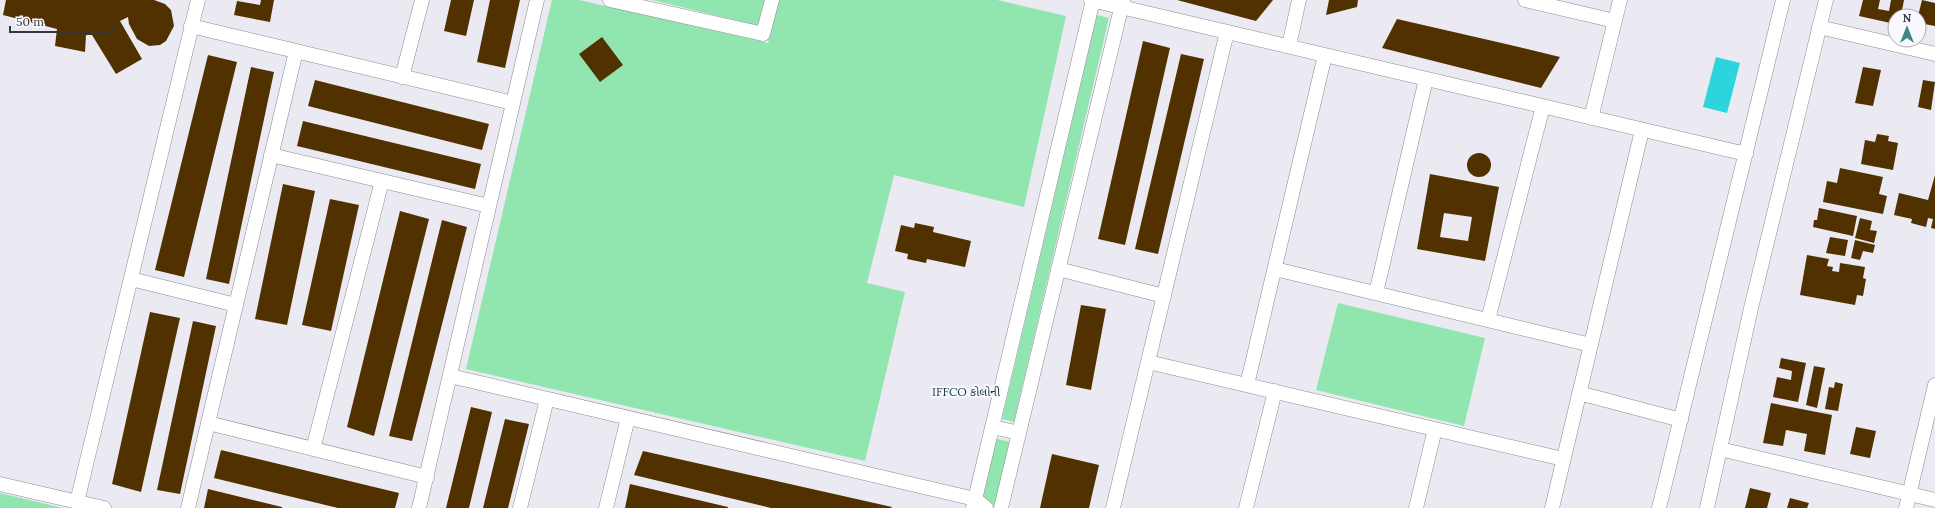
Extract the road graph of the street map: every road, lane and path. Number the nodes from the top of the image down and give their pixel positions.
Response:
1 (198, 0) edge
2 (422, 0) edge
3 (537, 0) edge
4 (610, 0) edge
5 (772, 0) edge
6 (1092, 0) edge
7 (1299, 0) edge
8 (1525, 0) edge
9 (1620, 0) edge
10 (1783, 0) edge
11 (1826, 0) edge
12 (1122, 4) edge
13 (1615, 21) junction
14 (191, 26) junction
15 (1819, 27) junction
16 (1227, 32) junction
17 (1288, 46) junction
18 (296, 51) junction
19 (1935, 54) edge
20 (1325, 55) junction
21 (402, 77) junction
22 (1426, 79) junction
23 (513, 103) junction
24 (1543, 106) junction
25 (1591, 118) junction
26 (1642, 130) junction
27 (1746, 154) junction
28 (271, 155) junction
29 (382, 181) junction
30 (489, 206) junction
31 (1058, 269) junction
32 (1275, 269) junction
33 (131, 279) junction
34 (1376, 293) junction
35 (1164, 296) junction
36 (236, 305) junction
37 (1488, 320) junction
38 (1591, 345) junction
39 (1148, 362) junction
40 (450, 376) junction
41 (1247, 385) junction
42 (1935, 385) edge
43 (1275, 391) junction
44 (1579, 393) junction
45 (547, 399) junction
46 (628, 418) junction
47 (1681, 420) junction
48 (208, 423) junction
49 (992, 427) junction
50 (1435, 429) junction
51 (1019, 433) junction
52 (313, 449) junction
53 (1720, 449) junction
54 (1564, 459) junction
55 (427, 477) junction
56 (0, 484) edge
57 (1909, 494) junction
58 (1935, 500) edge
59 (77, 502) junction
60 (974, 503) edge
61 (104, 508) edge
62 (188, 508) edge
63 (419, 508) edge
64 (520, 508) edge
65 (606, 508) edge
66 (986, 508) edge
67 (1001, 508) edge
68 (1113, 508) edge
69 (1246, 508) edge
70 (1416, 508) edge
71 (1552, 508) edge
72 (1659, 508) edge
73 (1707, 508) edge
74 (1906, 508) edge

1 - 14 street
2 - 21 street
3 - 23 street
4 - 5 street
6 - 12 street
6 - 49 street
7 - 17 street
8 - 13 street
9 - 13 street
10 - 27 street
11 - 15 street
12 - 16 street
12 - 31 street
13 - 25 street
14 - 18 street
14 - 33 street
15 - 19 street
15 - 53 street
16 - 17 street
16 - 35 street
17 - 20 street
18 - 21 street
18 - 28 street
20 - 22 street
20 - 32 street
21 - 23 street
22 - 24 street
22 - 34 street
23 - 30 street
24 - 25 street
24 - 37 street
25 - 26 street
26 - 27 street
26 - 38 street
27 - 47 street
28 - 29 street
28 - 36 street
29 - 30 street
29 - 52 street
30 - 40 street
31 - 35 street
31 - 51 street
32 - 34 street
32 - 41 street
33 - 36 street
33 - 59 street
34 - 37 street
35 - 39 street
36 - 48 street
37 - 38 street
38 - 44 street
39 - 41 street
39 - 68 street
40 - 45 street
40 - 55 street
41 - 43 street
42 - 57 street
43 - 50 street
43 - 69 street
44 - 47 street
44 - 54 street
45 - 46 street
45 - 64 street
46 - 60 street
46 - 65 street
47 - 72 street
48 - 52 street
48 - 62 street
49 - 51 street
49 - 60 street
50 - 54 street
50 - 70 street
51 - 67 street
52 - 55 street
53 - 57 street
53 - 73 street
54 - 71 street
55 - 63 street
56 - 59 street
57 - 58 street
57 - 74 street
59 - 61 street
60 - 66 street

